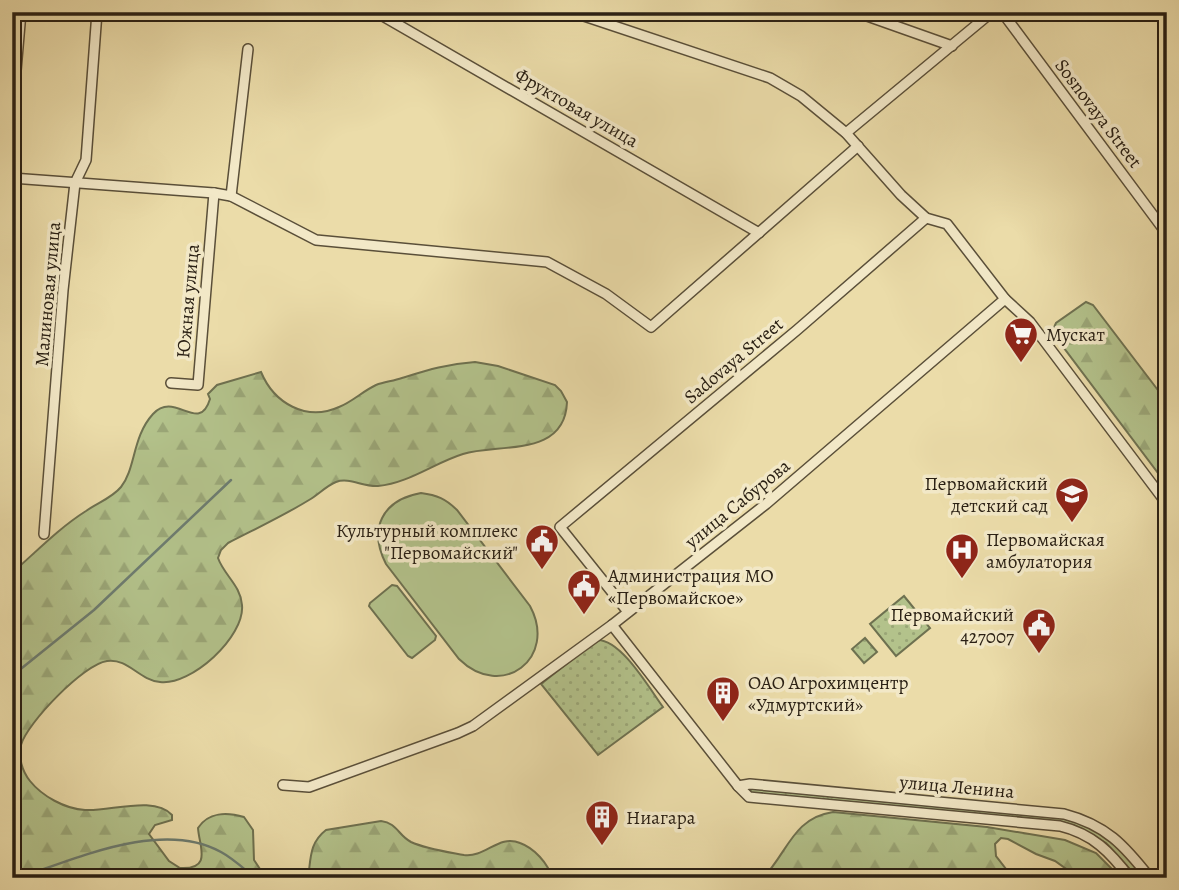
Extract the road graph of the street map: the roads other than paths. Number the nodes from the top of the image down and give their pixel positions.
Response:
1 (21, 12) edge
2 (97, 12) edge
3 (376, 12) edge
4 (572, 12) edge
5 (856, 12) edge
6 (992, 12) edge
7 (1002, 12) edge
8 (952, 46) junction
9 (248, 49) dead end
10 (12, 117) edge
11 (846, 133) junction
12 (858, 146) junction
13 (12, 178) edge
14 (75, 183) junction
15 (214, 193) junction
16 (231, 196) junction
17 (926, 218) junction
18 (759, 233) junction
19 (1167, 234) edge
20 (1005, 299) junction
21 (171, 383) dead end
22 (1167, 503) edge
23 (44, 534) dead end
24 (628, 612) junction
25 (612, 625) junction
26 (283, 785) dead end
27 (738, 786) junction
28 (1130, 878) edge
29 (1150, 878) edge

1 - 10 street
2 - 14 street
3 - 18 street, Фруктовая улица
4 - 11 street
5 - 8 street
6 - 8 street
7 - 19 street, Sosnovaya Street
8 - 11 street
9 - 16 street
11 - 12 street
12 - 17 street
12 - 18 street
13 - 14 street
14 - 15 street
14 - 23 street, Малиновая улица
15 - 16 street
15 - 21 street, Южная улица
16 - 18 street
17 - 20 street
17 - 24 street, Sadovaya Street
20 - 22 street
20 - 24 street, улица Сабурова
24 - 25 street, улица Сабурова
25 - 26 street, улица Сабурова
25 - 27 street, улица Ленина
27 - 28 street, улица Ленина
27 - 29 street, улица Ленина

